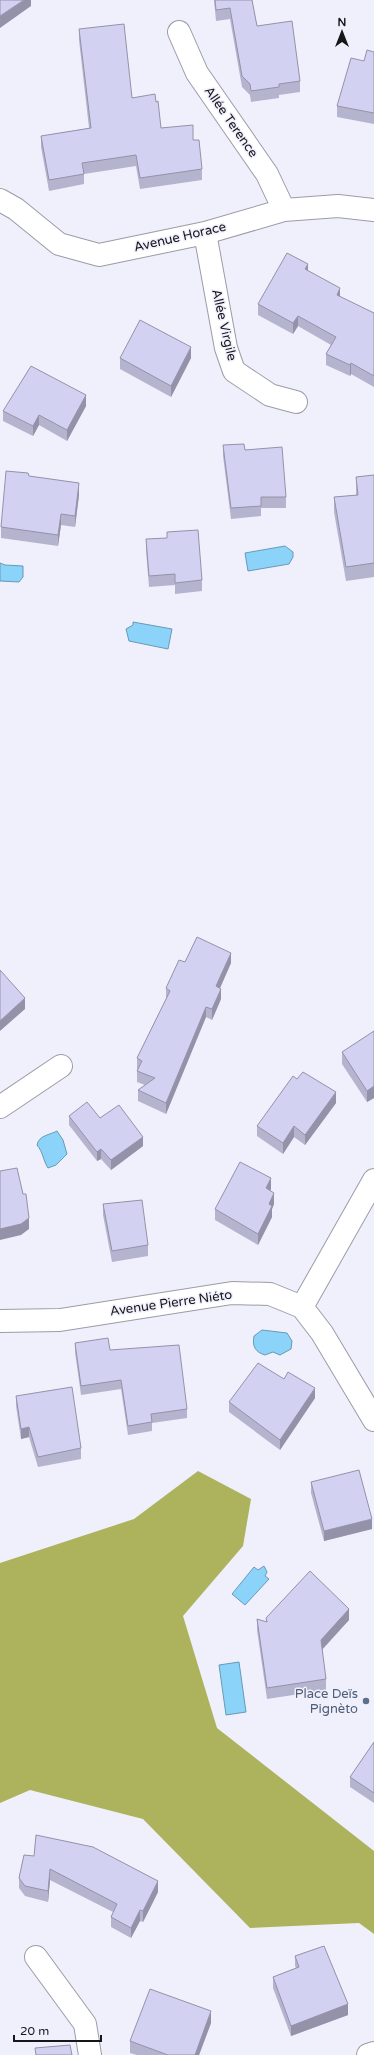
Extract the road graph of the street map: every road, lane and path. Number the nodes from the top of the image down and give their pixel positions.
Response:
1 (179, 32) dead end
2 (0, 200) edge
3 (284, 210) junction
4 (374, 210) edge
5 (205, 233) junction
6 (296, 402) dead end
7 (61, 1066) dead end
8 (0, 1107) edge
9 (374, 1180) edge
10 (302, 1307) junction
11 (0, 1322) edge
12 (374, 1420) edge
13 (36, 1957) dead end
14 (374, 2053) edge
15 (90, 2055) edge
16 (368, 2055) edge

1 - 3 street, Allée Terence
2 - 5 street, Avenue Horace
3 - 4 street, Avenue Horace
3 - 5 street, Avenue Horace
5 - 6 street, Allée Virgile
7 - 8 street
9 - 10 street
10 - 11 street, Avenue Pierre Niéto
10 - 12 street
13 - 15 street
14 - 16 street

